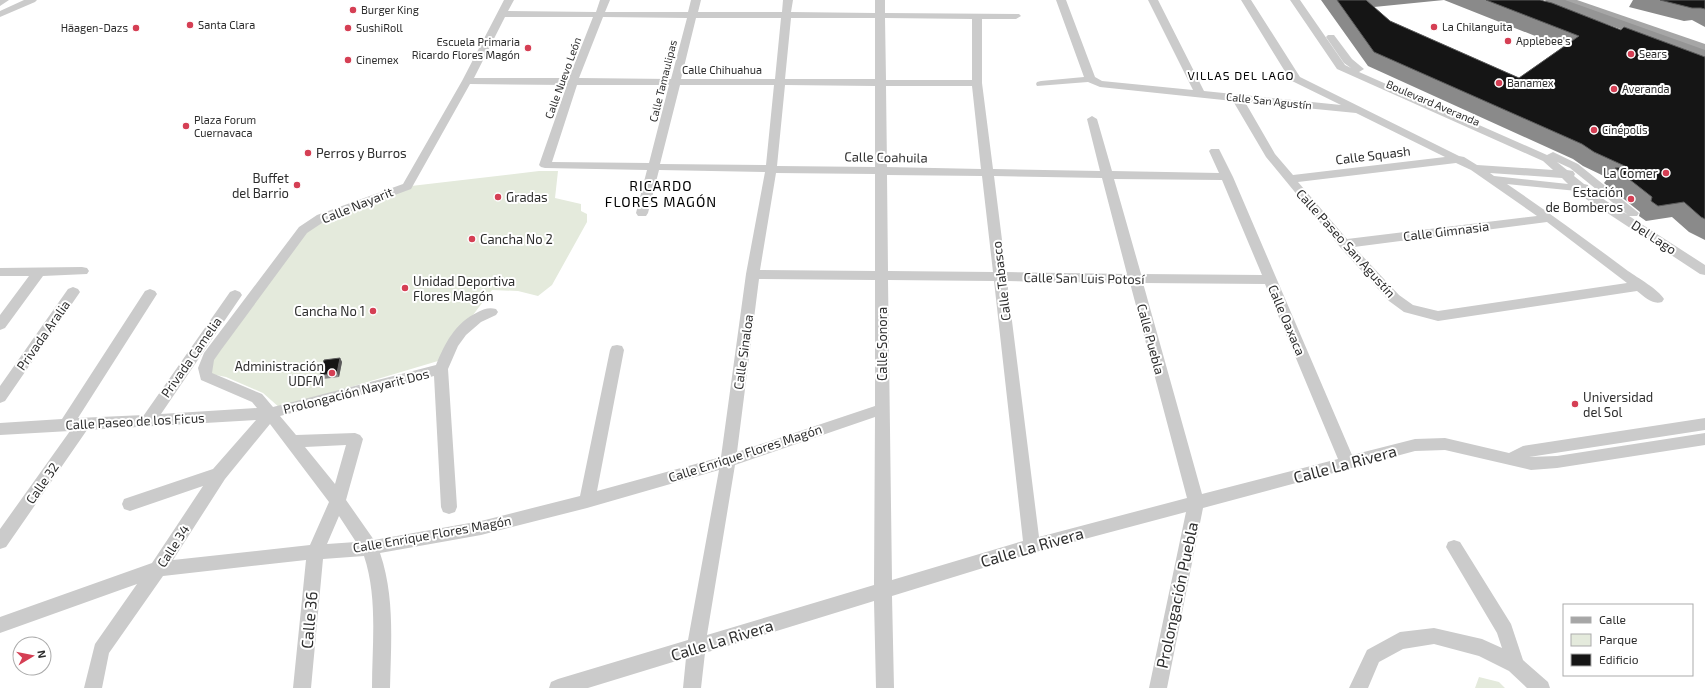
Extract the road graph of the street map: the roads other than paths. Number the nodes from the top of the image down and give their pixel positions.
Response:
1 (4, 0) edge
2 (32, 0) edge
3 (509, 0) edge
4 (605, 0) edge
5 (696, 0) edge
6 (788, 0) edge
7 (880, 0) edge
8 (1061, 0) edge
9 (1153, 0) edge
10 (1246, 0) edge
11 (1295, 0) edge
12 (1306, 0) edge
13 (1565, 0) edge
14 (1582, 0) edge
15 (0, 3) edge
16 (1546, 4) edge
17 (0, 14) edge
18 (502, 14) junction
19 (600, 14) junction
20 (692, 14) junction
21 (787, 15) junction
22 (880, 15) junction
23 (977, 16) junction
24 (1016, 16) dead end
25 (1638, 24) junction
26 (1611, 34) edge
27 (1626, 37) junction
28 (1327, 39) junction
29 (1703, 49) edge
30 (1705, 61) edge
31 (1705, 67) edge
32 (1090, 78) junction
33 (467, 81) junction
34 (573, 81) junction
35 (675, 82) junction
36 (780, 82) junction
37 (880, 83) junction
38 (977, 83) junction
39 (1041, 84) dead end
40 (1200, 94) junction
41 (1237, 98) junction
42 (1364, 111) junction
43 (1092, 119) dead end
44 (1478, 126) junction
45 (1215, 151) dead end
46 (1460, 159) junction
47 (545, 166) joint
48 (653, 167) junction
49 (1475, 168) junction
50 (771, 169) junction
51 (881, 171) junction
52 (988, 173) junction
53 (1565, 174) junction
54 (1107, 175) junction
55 (1586, 175) junction
56 (1227, 177) junction
57 (1290, 179) junction
58 (1493, 179) junction
59 (1597, 186) junction
60 (1580, 188) junction
61 (1618, 209) junction
62 (642, 213) dead end
63 (1549, 218) junction
64 (1344, 244) junction
65 (1705, 261) edge
66 (40, 271) junction
67 (82, 271) dead end
68 (1705, 271) edge
69 (0, 272) edge
70 (753, 274) junction
71 (882, 275) junction
72 (1000, 277) junction
73 (1135, 278) junction
74 (1270, 280) junction
75 (1641, 286) junction
76 (73, 292) dead end
77 (150, 294) dead end
78 (235, 295) dead end
79 (1657, 299) dead end
80 (491, 312) dead end
81 (0, 325) edge
82 (617, 350) dead end
83 (441, 369) junction
84 (0, 397) edge
85 (882, 408) junction
86 (270, 412) junction
87 (148, 420) junction
88 (83, 424) junction
89 (1705, 424) edge
90 (66, 425) junction
91 (0, 429) edge
92 (1705, 439) edge
93 (292, 440) junction
94 (1546, 448) junction
95 (1511, 459) junction
96 (728, 461) junction
97 (1557, 462) junction
98 (1348, 463) junction
99 (219, 474) junction
100 (338, 501) junction
101 (588, 501) junction
102 (1196, 503) junction
103 (130, 504) dead end
104 (449, 507) dead end
105 (0, 542) edge
106 (1032, 546) junction
107 (1454, 547) dead end
108 (370, 548) junction
109 (315, 552) junction
110 (158, 568) junction
111 (883, 591) junction
112 (0, 625) edge
113 (696, 648) junction
114 (1516, 665) junction
115 (93, 688) edge
116 (302, 688) edge
117 (381, 688) edge
118 (558, 688) edge
119 (692, 688) edge
120 (885, 688) edge
121 (1158, 688) edge
122 (1358, 688) edge
123 (1541, 688) edge

1 - 15 street
2 - 17 street
3 - 18 street, Calle Nayarit
4 - 19 street, Calle Nuevo León
5 - 20 street, Calle Tamaulipas
6 - 21 street, Calle Sinaloa
7 - 22 street, Calle Sonora
8 - 32 street
9 - 40 street
10 - 42 street, Calle San Agustín
11 - 28 street, Boulevard Averanda
12 - 28 street, Boulevard Averanda
13 - 25 main road
14 - 25 main road
16 - 27 main road
16 - 29 highway
16 - 30 highway
18 - 19 street
18 - 33 street, Calle Nayarit
19 - 20 street
19 - 34 street, Calle Nuevo León
20 - 21 street
20 - 35 street, Calle Tamaulipas
21 - 22 street
21 - 36 street, Calle Sinaloa
22 - 23 street
22 - 37 street, Calle Sonora
23 - 24 street
23 - 38 street, Calle Tabasco
25 - 29 main road
26 - 27 main road
27 - 31 main road
28 - 44 street, Boulevard Averanda
32 - 39 street
32 - 40 street, Calle San Agustín
33 - 34 street, Calle Chihuahua
33 - 86 street, Calle Nayarit
34 - 35 street, Calle Chihuahua
34 - 47 street, Calle Nuevo León
35 - 36 street, Calle Chihuahua
35 - 48 street, Calle Tamaulipas
36 - 37 street, Calle Chihuahua
36 - 50 street, Calle Sinaloa
37 - 38 street, Calle Chihuahua
37 - 51 street, Calle Sonora
38 - 52 street, Calle Tabasco
40 - 41 street, Calle San Agustín
41 - 42 street, Calle San Agustín
41 - 57 street, Calle Paseo San Agustín
42 - 46 street
43 - 54 street, Calle Puebla
44 - 53 street, Boulevard Averanda
44 - 55 street, Boulevard Averanda
45 - 56 street, Calle Oaxaca
46 - 49 street
46 - 57 street, Calle Squash
47 - 48 street, Calle Coahuila
48 - 50 street, Calle Coahuila
48 - 62 street, Calle Tamaulipas
49 - 53 street
49 - 58 street
50 - 51 street, Calle Coahuila
50 - 70 street, Calle Sinaloa
51 - 52 street, Calle Coahuila
51 - 71 street, Calle Sonora
52 - 54 street, Calle Coahuila
52 - 72 street, Calle Tabasco
53 - 55 street
53 - 60 street, Del Lago
54 - 56 street, Calle Coahuila
54 - 73 street, Calle Puebla
55 - 59 street, Del Lago
56 - 74 street, Calle Oaxaca
57 - 64 street, Calle Paseo San Agustín
58 - 60 street
58 - 63 street
59 - 60 street
59 - 61 street, Del Lago
60 - 61 street, Del Lago
61 - 65 street, Del Lago
61 - 68 street, Del Lago
63 - 64 street, Calle Gimnasia
63 - 75 street
64 - 75 street, Calle Paseo San Agustín
66 - 67 street
66 - 69 street
66 - 81 street
70 - 71 street, Calle San Luis Potosí
70 - 96 street, Calle Sinaloa
71 - 72 street, Calle San Luis Potosí
71 - 85 street, Calle Sonora
72 - 73 street, Calle San Luis Potosí
72 - 106 street, Calle Tabasco
73 - 74 street, Calle San Luis Potosí
73 - 102 street, Calle Puebla
74 - 98 street, Calle Oaxaca
75 - 79 street
76 - 84 street, Privada Aralia
77 - 90 street
78 - 87 street, Privada Camelia
80 - 83 street
82 - 101 street
83 - 86 street, Prolongación Nayarit Dos
83 - 104 street
85 - 96 street, Calle Enrique Flores Magón
85 - 111 street, Calle Sonora
86 - 87 street, Calle Paseo de los Ficus
86 - 93 street
86 - 99 street, Calle 34
87 - 88 street, Calle Paseo de los Ficus
88 - 90 street, Calle Paseo de los Ficus
88 - 105 street, Calle 32
89 - 94 street
90 - 91 street, Calle Paseo de los Ficus
92 - 97 street, Calle La Rivera
93 - 100 street
93 - 100 street, Calle 36
94 - 95 street
94 - 97 street
95 - 97 street, Calle La Rivera
95 - 98 street, Calle La Rivera
96 - 101 street, Calle Enrique Flores Magón
96 - 113 street, Calle Sinaloa
98 - 102 street, Calle La Rivera
99 - 103 street
99 - 110 street, Calle 34
100 - 108 street
100 - 109 street, Calle 36
101 - 108 street, Calle Enrique Flores Magón
102 - 106 street, Calle La Rivera
102 - 121 street, Prolongación Puebla
106 - 111 street, Calle La Rivera
107 - 114 street
108 - 109 street, Calle Enrique Flores Magón
108 - 117 street
109 - 110 street, Calle Enrique Flores Magón
109 - 116 street, Calle 36
110 - 112 street, Calle Enrique Flores Magón
110 - 115 street, Calle 34
111 - 113 street, Calle La Rivera
111 - 120 street, Calle Sonora
113 - 118 street, Calle La Rivera
113 - 119 street, Calle Sinaloa
114 - 122 street
114 - 123 street

